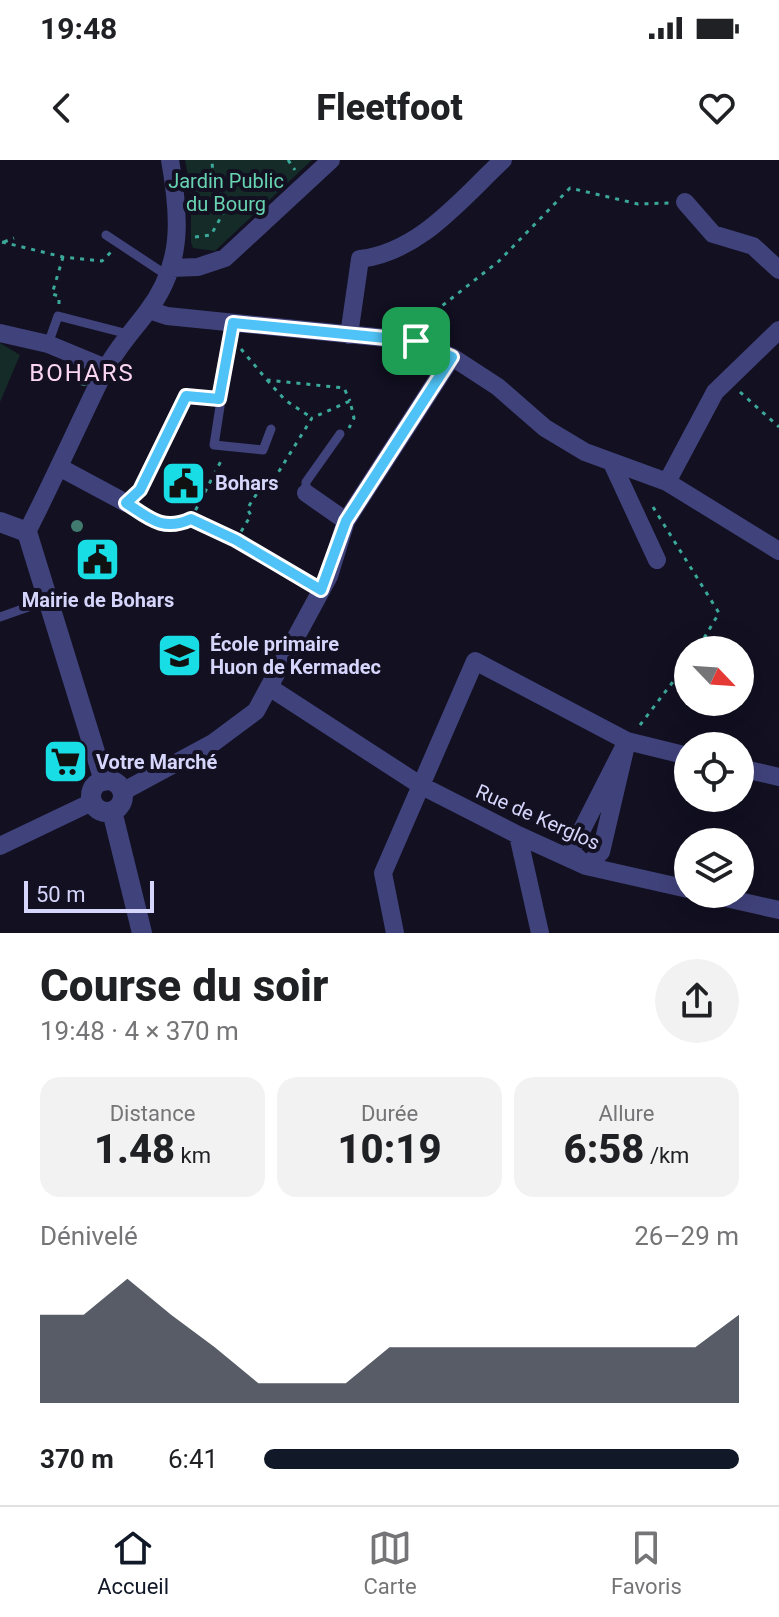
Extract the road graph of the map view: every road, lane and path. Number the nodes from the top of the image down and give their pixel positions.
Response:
1 (170, 160) edge
2 (212, 160) edge
3 (331, 160) edge
4 (503, 160) edge
5 (685, 202) joint
6 (106, 235) dead end
7 (179, 236) junction
8 (14, 238) dead end
9 (1, 242) edge
10 (63, 257) junction
11 (102, 261) dead end
12 (779, 270) edge
13 (170, 272) junction
14 (59, 296) dead end
15 (149, 310) junction
16 (232, 329) junction
17 (779, 330) edge
18 (0, 333) edge
19 (128, 334) junction
20 (349, 335) junction
21 (416, 341) junction
22 (48, 344) junction
23 (452, 357) junction
24 (106, 368) junction
25 (726, 379) junction
26 (267, 380) junction
27 (219, 399) junction
28 (350, 401) junction
29 (312, 418) junction
30 (779, 427) edge
31 (271, 429) dead end
32 (340, 434) joint
33 (230, 447) junction
34 (612, 463) junction
35 (59, 467) junction
36 (667, 482) junction
37 (306, 493) joint
38 (648, 497) dead end
39 (126, 503) junction
40 (191, 519) junction
41 (346, 521) junction
42 (0, 522) edge
43 (27, 532) junction
44 (236, 540) junction
45 (779, 551) edge
46 (657, 560) dead end
47 (321, 590) junction
48 (48, 600) junction
49 (0, 617) edge
50 (705, 636) edge
51 (674, 680) edge
52 (269, 687) junction
53 (627, 741) junction
54 (674, 753) edge
55 (754, 771) edge
56 (779, 777) edge
57 (104, 781) junction
58 (420, 785) junction
59 (122, 792) junction
60 (92, 802) junction
61 (112, 811) junction
62 (518, 835) junction
63 (0, 846) edge
64 (586, 866) junction
65 (674, 886) edge
66 (754, 904) edge
67 (779, 910) edge
68 (142, 933) edge
69 (395, 933) edge
70 (540, 933) edge

1 - 7 street
2 - 7 path
3 - 13 street
4 - 20 street
5 - 12 street
5 - 21 path
6 - 13 lane
7 - 13 street
8 - 9 path
9 - 10 path
10 - 11 path
10 - 14 path
13 - 15 street
15 - 16 street
15 - 19 street
16 - 20 street
16 - 26 path
16 - 27 lane
17 - 25 street
18 - 22 street
19 - 22 lane
19 - 24 street
20 - 21 street
21 - 23 street
22 - 24 street
23 - 34 street
23 - 41 street
24 - 35 street
25 - 30 path
25 - 36 street
26 - 28 path
26 - 29 path
27 - 33 lane
27 - 39 lane
28 - 29 path
28 - 32 path
29 - 44 path
31 - 33 lane
32 - 37 lane
33 - 40 path
34 - 36 street
34 - 46 street
35 - 39 street
35 - 43 street
36 - 45 street
37 - 41 street
38 - 50 path
39 - 40 path
40 - 44 path
41 - 47 street
42 - 43 street
43 - 48 street
44 - 47 path
47 - 52 street
48 - 49 lane
48 - 57 street
51 - 53 path
52 - 58 street, Rue de Kerglos
52 - 59 street
53 - 54 street
53 - 58 street
53 - 64 street
53 - 64 street
55 - 56 street
57 - 59 street
57 - 60 street
58 - 62 street, Rue de Kerglos
58 - 69 street
59 - 61 street
60 - 61 street
60 - 63 street
61 - 68 street
62 - 64 street, Rue de Kerglos
62 - 70 street
64 - 65 street, Rue de Kerglos
66 - 67 street

